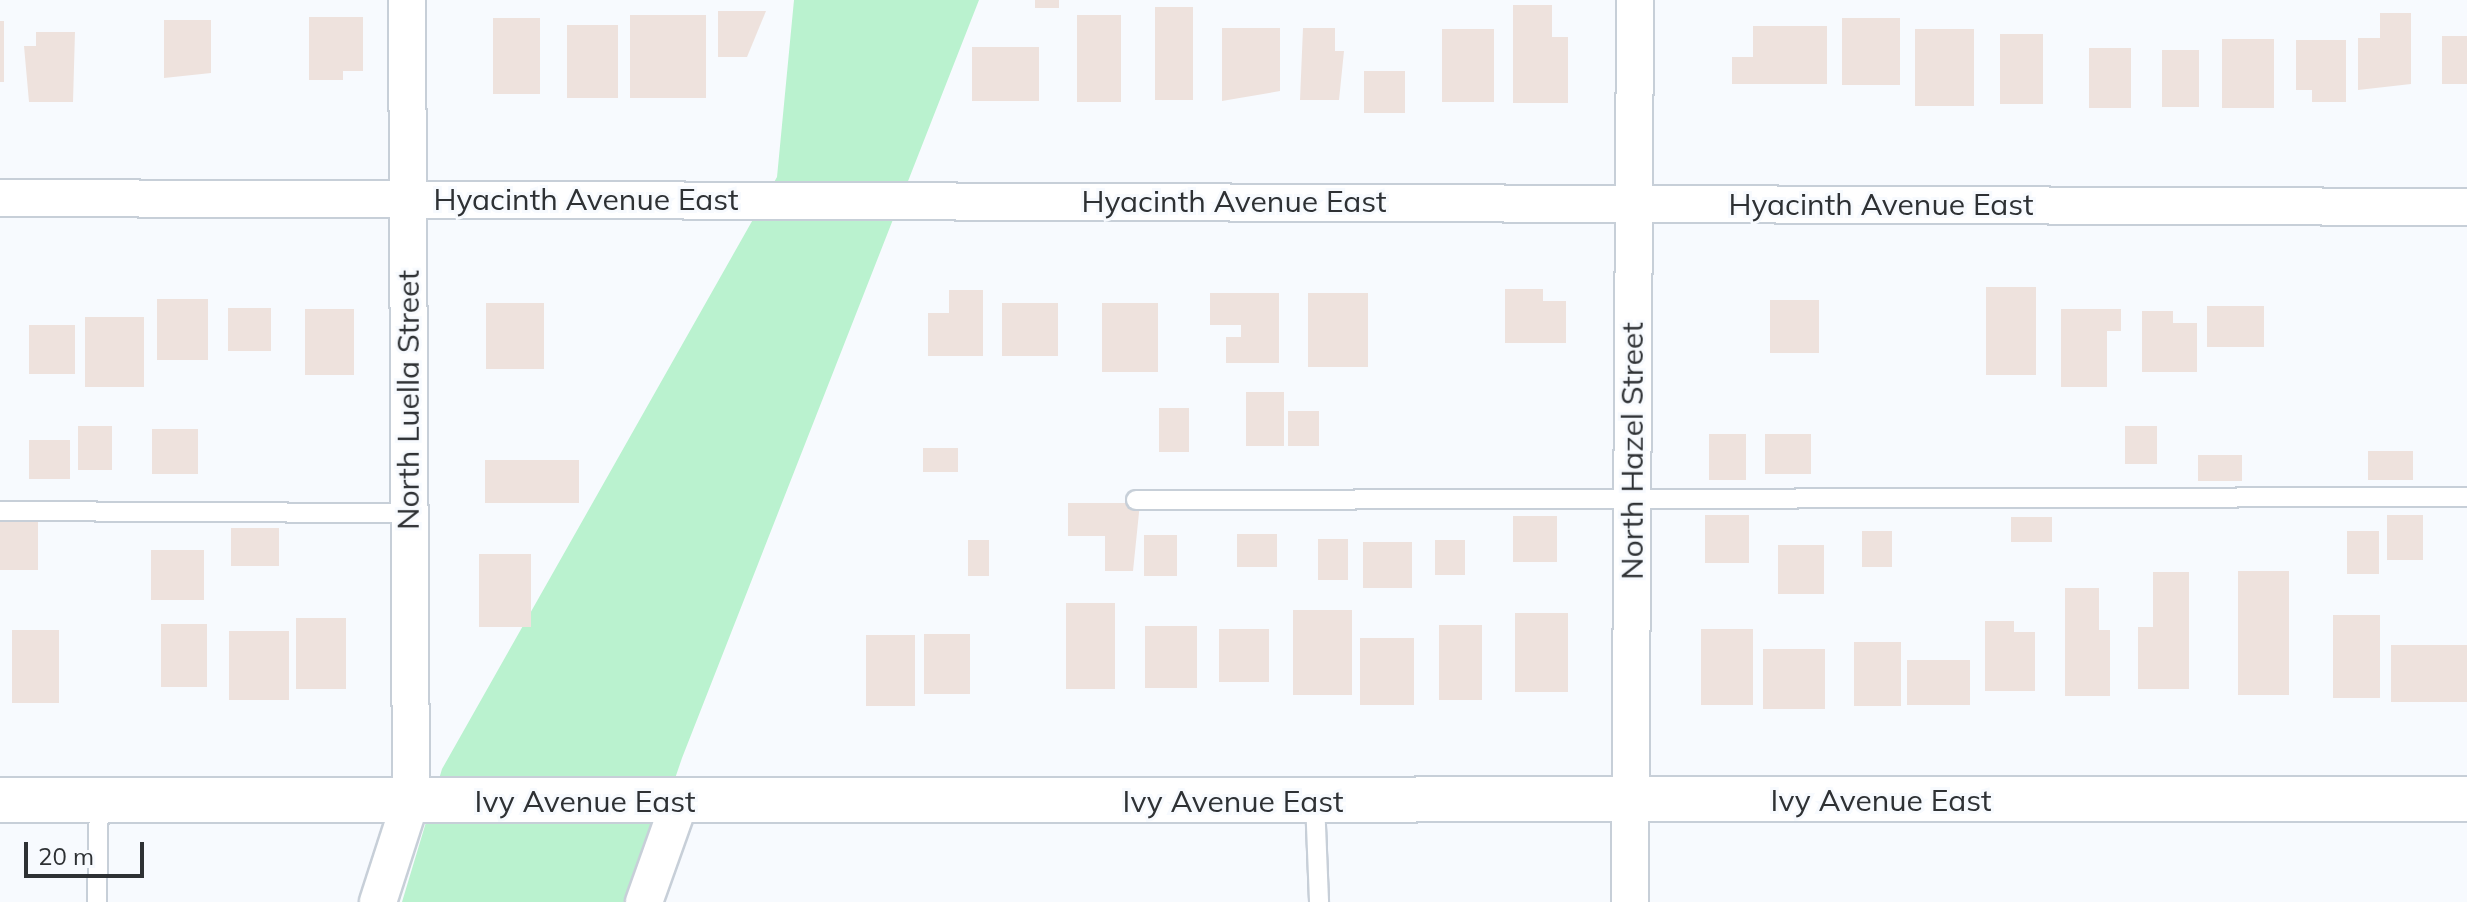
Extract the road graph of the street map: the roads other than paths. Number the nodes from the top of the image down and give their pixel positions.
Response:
1 (407, 0) edge
2 (1635, 0) edge
3 (0, 198) edge
4 (406, 200) junction
5 (1634, 202) junction
6 (2467, 207) edge
7 (1632, 495) junction
8 (2467, 497) edge
9 (1136, 500) dead end
10 (0, 511) edge
11 (409, 513) junction
12 (2467, 799) edge
13 (0, 800) edge
14 (99, 800) junction
15 (411, 800) junction
16 (680, 801) junction
17 (1315, 801) junction
18 (1631, 801) junction
19 (97, 902) edge
20 (378, 902) edge
21 (644, 902) edge
22 (1319, 902) edge
23 (1630, 902) edge

1 - 4 street, North Luella Street
2 - 5 street, North Hazel Street
3 - 4 street, Hyacinth Avenue East
4 - 5 street, Hyacinth Avenue East
4 - 11 street, North Luella Street
5 - 6 street, Hyacinth Avenue East
5 - 7 street, North Hazel Street
7 - 8 lane
7 - 9 lane
7 - 18 street, North Hazel Street
10 - 11 lane
11 - 15 street, North Luella Street
12 - 18 street, Ivy Avenue East
13 - 14 street, Ivy Avenue East
14 - 15 street, Ivy Avenue East
14 - 19 lane
15 - 16 street, Ivy Avenue East
15 - 20 street, North Luella Street
16 - 17 street, Ivy Avenue East
16 - 21 street
17 - 18 street, Ivy Avenue East
17 - 22 lane
18 - 23 street, North Hazel Street

